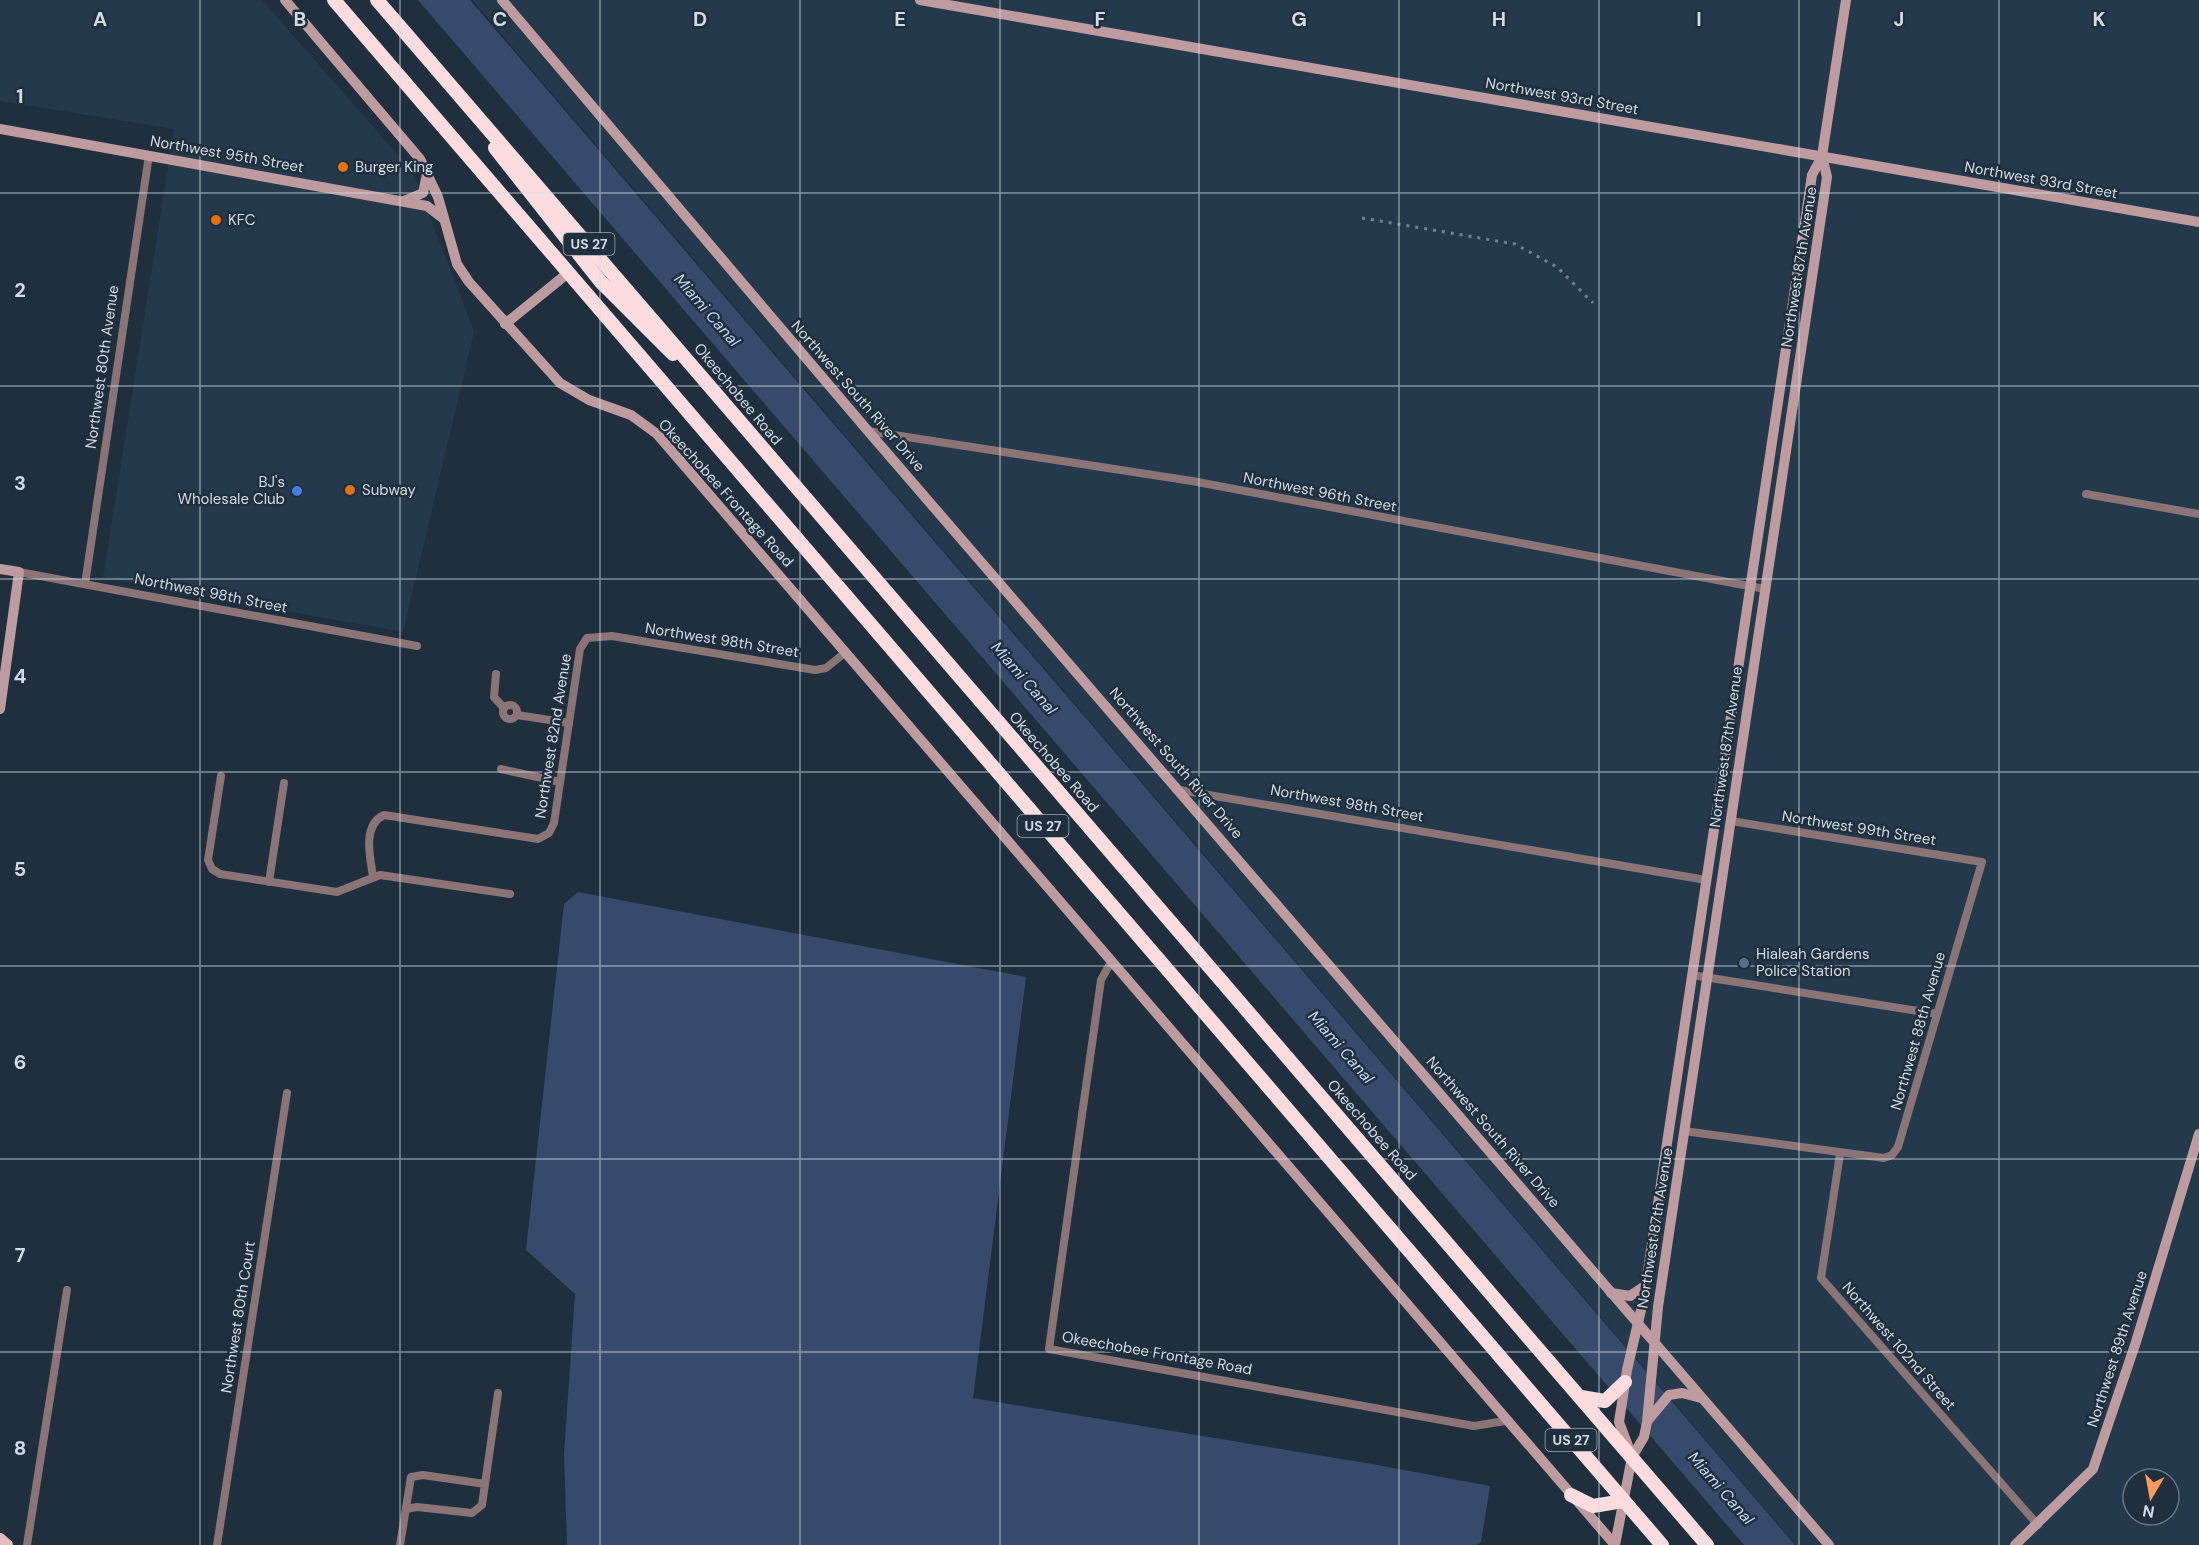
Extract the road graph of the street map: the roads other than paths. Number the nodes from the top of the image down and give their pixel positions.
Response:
1 (285, 0) edge
2 (334, 0) edge
3 (377, 0) edge
4 (502, 0) edge
5 (920, 0) edge
6 (1846, 0) edge
7 (442, 77) junction
8 (0, 129) edge
9 (149, 155) junction
10 (1822, 156) junction
11 (427, 172) junction
12 (403, 201) junction
13 (444, 219) junction
14 (2199, 222) edge
15 (563, 236) junction
16 (568, 273) junction
17 (600, 281) junction
18 (505, 324) junction
19 (733, 414) junction
20 (868, 431) junction
21 (2086, 494) dead end
22 (2199, 514) edge
23 (0, 569) edge
24 (19, 572) junction
25 (85, 584) junction
26 (1750, 586) junction
27 (1765, 589) junction
28 (587, 638) joint
29 (417, 646) dead end
30 (846, 652) junction
31 (496, 674) dead end
32 (0, 709) edge
33 (569, 723) junction
34 (501, 769) dead end
35 (221, 776) dead end
36 (560, 782) junction
37 (284, 783) dead end
38 (1180, 790) junction
39 (1731, 821) junction
40 (1982, 862) joint
41 (373, 876) junction
42 (1706, 880) junction
43 (269, 882) junction
44 (510, 894) dead end
45 (1111, 962) junction
46 (1692, 975) junction
47 (1708, 977) junction
48 (1937, 1014) junction
49 (286, 1093) dead end
50 (1684, 1131) junction
51 (2199, 1134) edge
52 (1840, 1154) junction
53 (1645, 1286) junction
54 (67, 1290) dead end
55 (1611, 1293) junction
56 (1638, 1324) junction
57 (1653, 1343) junction
58 (1625, 1382) joint
59 (498, 1393) dead end
60 (1581, 1397) junction
61 (1701, 1398) junction
62 (1616, 1402) junction
63 (1505, 1421) junction
64 (1647, 1422) junction
65 (1632, 1457) junction
66 (485, 1484) junction
67 (1571, 1495) junction
68 (1623, 1501) junction
69 (406, 1509) junction
70 (2038, 1525) junction
71 (0, 1539) edge
72 (7, 1545) edge
73 (27, 1545) edge
74 (217, 1545) edge
75 (400, 1545) edge
76 (1615, 1545) edge
77 (1662, 1545) edge
78 (1707, 1545) edge
79 (1829, 1545) edge
80 (2015, 1545) edge

1 - 11 street, Okeechobee Frontage Road
2 - 16 highway, US 27
3 - 7 highway, Okeechobee Road / US 27
4 - 20 street, Northwest South River Drive
5 - 10 street, Northwest 93rd Street
6 - 10 street, Northwest 87th Avenue
7 - 15 highway
7 - 19 highway, Okeechobee Road / US 27
8 - 9 street, Northwest 95th Street
9 - 12 street, Northwest 95th Street
9 - 25 street, Northwest 80th Avenue
10 - 14 street, Northwest 93rd Street
10 - 26 street, Northwest 87th Avenue
10 - 27 street, Northwest 87th Avenue
11 - 12 street
11 - 13 street, Okeechobee Frontage Road
12 - 13 street, Northwest 95th Street
13 - 18 street, Okeechobee Frontage Road
15 - 16 highway
15 - 17 highway
16 - 17 highway
16 - 18 street
16 - 68 highway, US 27
17 - 19 highway
18 - 30 street, Okeechobee Frontage Road
19 - 60 highway, Okeechobee Road / US 27
20 - 26 street, Northwest 96th Street
20 - 38 street, Northwest South River Drive
21 - 22 street
23 - 24 street, Northwest 98th Street
24 - 25 street, Northwest 98th Street
24 - 32 street
25 - 29 street, Northwest 98th Street
26 - 27 street, Northwest 96th Street
26 - 42 street, Northwest 87th Avenue
27 - 39 street, Northwest 87th Avenue
28 - 30 street, Northwest 98th Street
28 - 33 street, Northwest 82nd Avenue
30 - 45 street, Okeechobee Frontage Road
31 - 33 street
33 - 36 street, Northwest 82nd Avenue
34 - 36 street
35 - 43 street
36 - 41 street, Northwest 82nd Avenue
37 - 43 street
38 - 42 street, Northwest 98th Street
38 - 55 street, Northwest South River Drive
39 - 40 street, Northwest 99th Street
39 - 47 street, Northwest 87th Avenue
40 - 48 street, Northwest 88th Avenue
41 - 43 street
41 - 44 street
42 - 46 street, Northwest 87th Avenue
45 - 63 street, Okeechobee Frontage Road
45 - 63 street, Okeechobee Frontage Road
46 - 47 street
46 - 53 street, Northwest 87th Avenue
47 - 48 street
47 - 50 street, Northwest 87th Avenue
48 - 52 street, Northwest 88th Avenue
49 - 74 street, Northwest 80th Court
50 - 52 street, Northwest 88th Avenue
50 - 57 street, Northwest 87th Avenue
51 - 70 street, Northwest 89th Avenue
52 - 70 street, Northwest 102nd Street
53 - 55 street
53 - 56 street, Northwest 87th Avenue
54 - 73 street
55 - 56 street, Northwest South River Drive
56 - 57 street, Northwest South River Drive
56 - 58 street, Northwest 87th Avenue
57 - 61 street, Northwest South River Drive
57 - 64 street, Northwest 87th Avenue
58 - 62 highway
59 - 66 street
60 - 62 highway
60 - 65 highway, Okeechobee Road / US 27
61 - 64 street
61 - 79 street, Northwest South River Drive
62 - 65 street
63 - 67 street, Okeechobee Frontage Road
64 - 65 street, Northwest 87th Avenue
65 - 68 street
65 - 78 highway, Okeechobee Road / US 27
66 - 69 street
66 - 69 street
67 - 68 highway
67 - 76 street, Okeechobee Frontage Road
68 - 76 street
68 - 77 highway, US 27
69 - 75 street
70 - 80 street, Northwest 89th Avenue
71 - 72 main road

